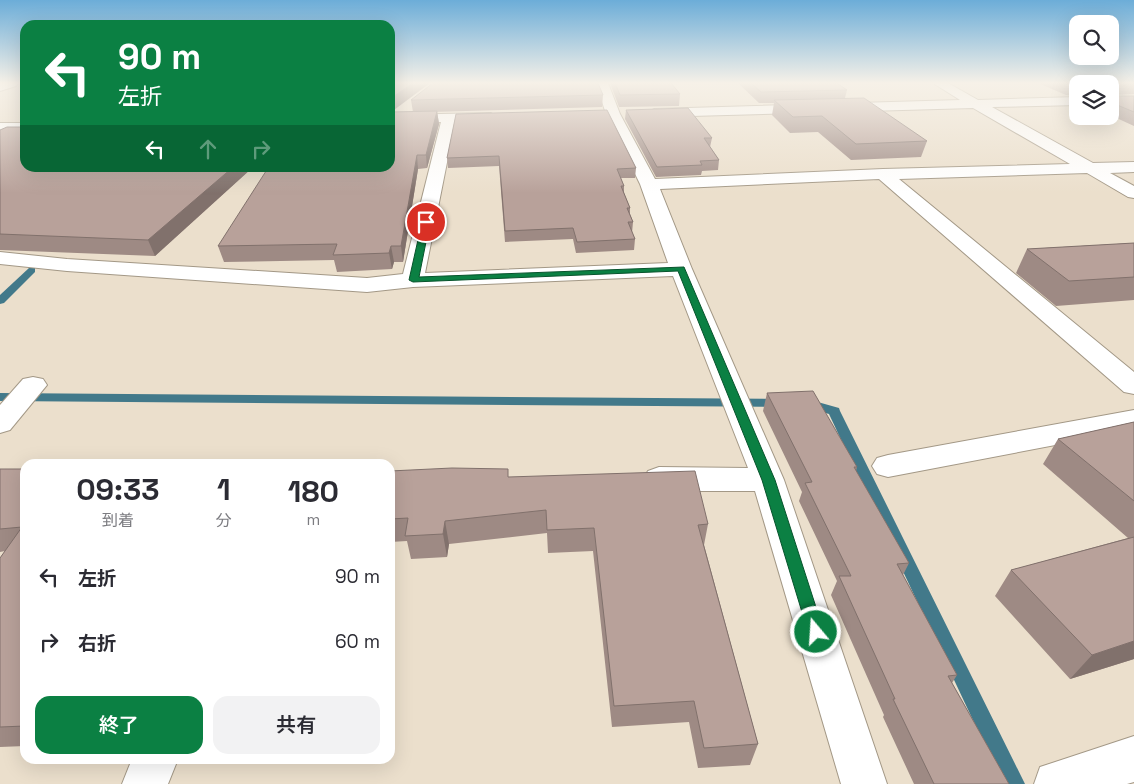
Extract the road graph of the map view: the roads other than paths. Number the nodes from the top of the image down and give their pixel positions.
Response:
1 (449, 120) edge
2 (615, 120) edge
3 (1005, 120) edge
4 (20, 126) edge
5 (0, 127) edge
6 (1134, 167) edge
7 (1089, 169) junction
8 (883, 174) junction
9 (649, 184) junction
10 (1134, 194) edge
11 (0, 258) edge
12 (681, 269) junction
13 (413, 280) junction
14 (33, 385) dead end
15 (1134, 386) edge
16 (1134, 420) edge
17 (0, 423) edge
18 (888, 466) dead end
19 (629, 478) edge
20 (768, 480) junction
21 (1134, 759) edge
22 (153, 764) edge
23 (145, 784) edge
24 (864, 784) edge
25 (1057, 784) edge

1 - 13 street
2 - 9 street
3 - 7 street
4 - 5 street
6 - 7 street
7 - 8 street
7 - 10 street
8 - 9 street
8 - 15 street
9 - 12 street
11 - 13 street
12 - 13 street
12 - 20 street
14 - 17 street
16 - 18 street
19 - 20 street
20 - 24 street
21 - 25 street
22 - 23 street

